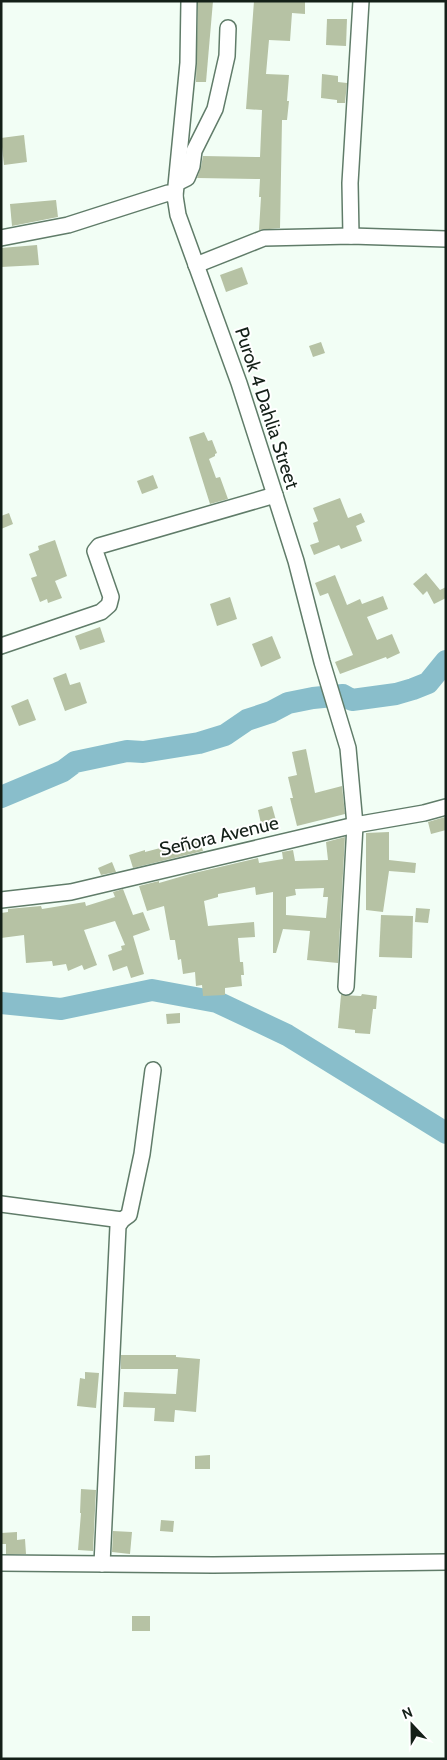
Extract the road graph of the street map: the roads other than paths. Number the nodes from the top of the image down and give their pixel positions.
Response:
1 (189, 1) edge
2 (361, 1) edge
3 (228, 28) dead end
4 (176, 189) junction
5 (351, 236) junction
6 (1, 238) edge
7 (446, 239) edge
8 (196, 265) junction
9 (275, 495) junction
10 (1, 646) edge
11 (446, 807) edge
12 (355, 825) junction
13 (1, 900) edge
14 (346, 987) dead end
15 (153, 1070) dead end
16 (1, 1204) edge
17 (122, 1220) junction
18 (446, 1562) edge
19 (1, 1564) edge
20 (102, 1564) junction

1 - 4 street, Purok 4 Dahlia Street
2 - 5 street
3 - 4 street
4 - 6 street
4 - 8 street, Purok 4 Dahlia Street
5 - 7 street
5 - 8 street
8 - 9 street, Purok 4 Dahlia Street
9 - 10 street
9 - 12 street, Purok 4 Dahlia Street
11 - 12 street, Señora Avenue
12 - 13 street, Señora Avenue
12 - 14 street, Purok 4 Dahlia Street
15 - 17 street
16 - 17 street
17 - 20 street
18 - 20 street
19 - 20 street

